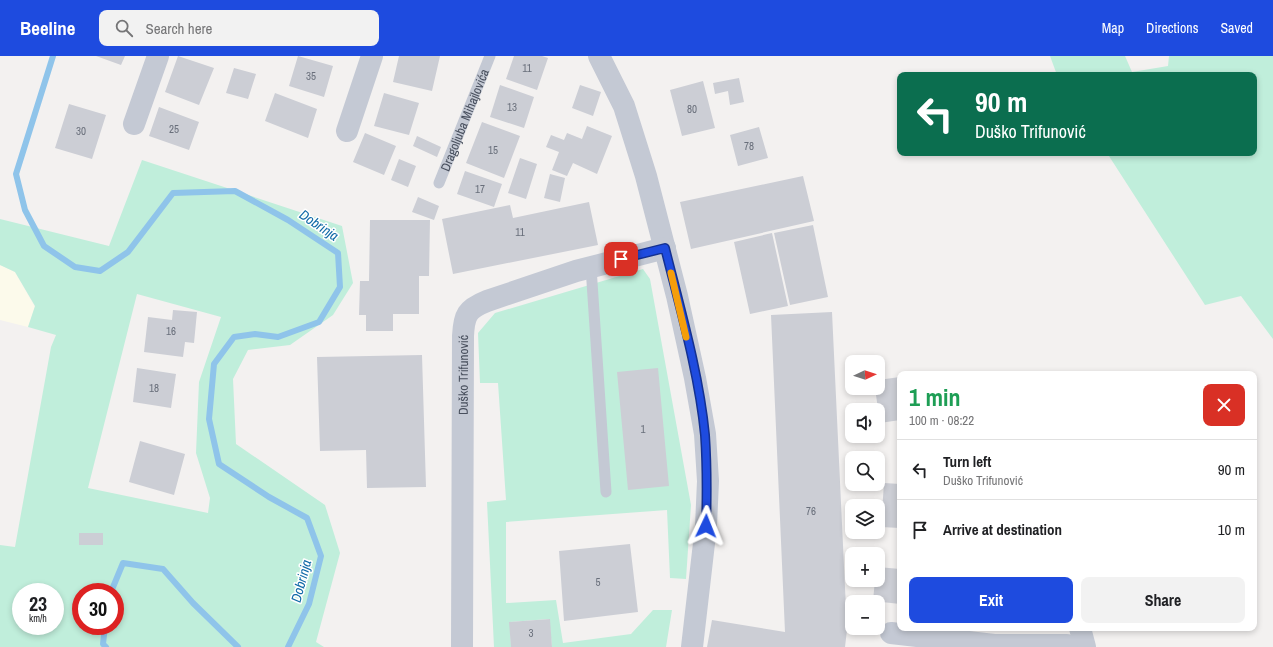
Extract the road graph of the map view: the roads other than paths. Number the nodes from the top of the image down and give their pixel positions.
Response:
1 (158, 56) edge
2 (372, 56) edge
3 (490, 56) edge
4 (599, 56) edge
5 (134, 124) dead end
6 (347, 131) dead end
7 (439, 183) dead end
8 (665, 248) junction
9 (591, 267) junction
10 (606, 492) dead end
11 (1078, 631) edge
12 (891, 633) dead end
13 (1070, 642) edge
14 (994, 646) edge
15 (462, 647) edge
16 (692, 647) edge

1 - 5 street
2 - 6 street
3 - 7 lane, Dragoljuba Mihajlovića
4 - 8 street
8 - 9 street, Duško Trifunović
8 - 16 street
9 - 10 lane
9 - 15 street, Duško Trifunović
11 - 13 street
12 - 14 street
13 - 14 street

